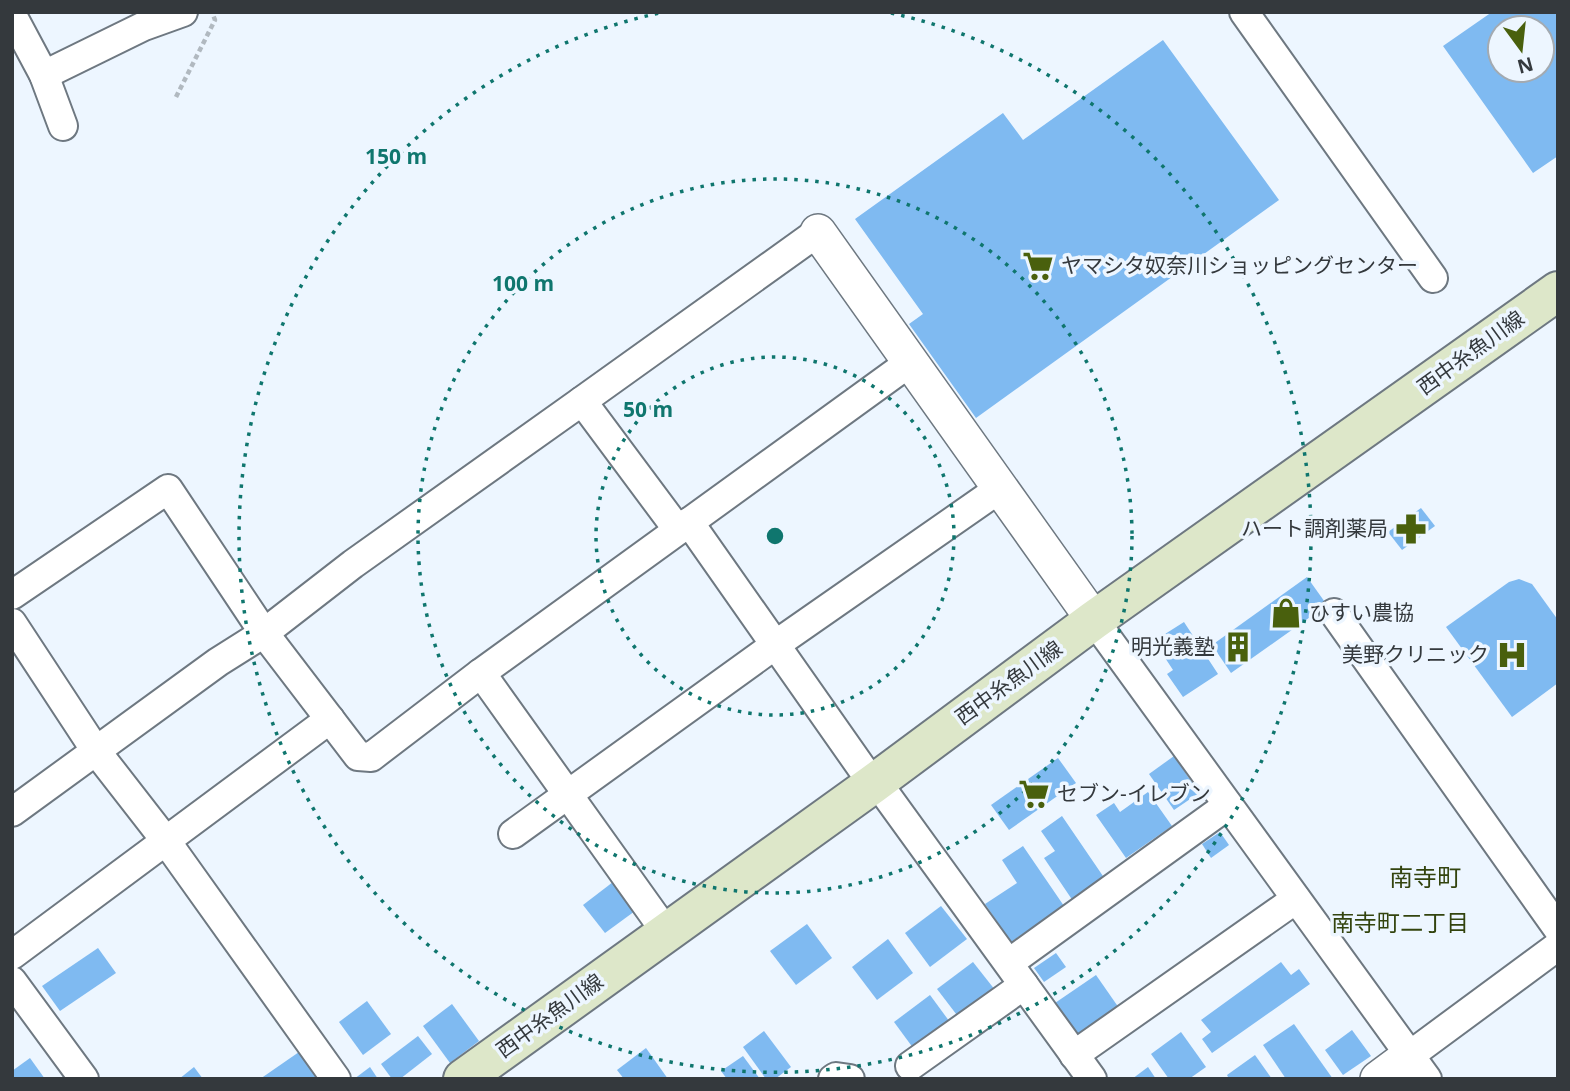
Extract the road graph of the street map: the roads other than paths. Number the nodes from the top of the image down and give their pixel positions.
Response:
1 (183, 12) edge
2 (1244, 12) edge
3 (12, 15) edge
4 (44, 75) junction
5 (63, 126) dead end
6 (818, 232) joint
7 (1433, 278) dead end
8 (1558, 291) edge
9 (909, 363) junction
10 (582, 401) junction
11 (999, 489) junction
12 (683, 526) junction
13 (12, 595) edge
14 (1334, 614) dead end
15 (1094, 620) junction
16 (12, 623) edge
17 (264, 633) junction
18 (775, 645) junction
19 (481, 673) junction
20 (330, 719) junction
21 (96, 751) junction
22 (874, 783) junction
23 (568, 794) junction
24 (1228, 805) junction
25 (12, 812) edge
26 (513, 834) dead end
27 (166, 841) junction
28 (1296, 898) junction
29 (1558, 929) edge
30 (666, 932) junction
31 (1558, 946) edge
32 (12, 955) edge
33 (1016, 974) junction
34 (12, 981) edge
35 (1074, 1055) junction
36 (910, 1066) dead end
37 (1418, 1067) edge
38 (83, 1079) edge
39 (336, 1079) edge
40 (463, 1079) edge
41 (833, 1079) edge
42 (850, 1079) edge
43 (1092, 1079) edge
44 (1378, 1079) edge

1 - 4 street
2 - 7 street
3 - 4 street
4 - 5 street
6 - 9 street
6 - 10 street
8 - 15 main road, 西中糸魚川線
9 - 11 street
9 - 12 street
10 - 12 street
10 - 17 street
11 - 15 street
11 - 18 street
12 - 18 street
12 - 19 street
13 - 17 street
14 - 29 street
15 - 22 main road, 西中糸魚川線
15 - 24 street
16 - 21 street
17 - 20 street
17 - 21 street
18 - 22 street
18 - 23 street
19 - 20 street
19 - 23 street
20 - 27 street
21 - 25 street
21 - 27 street
22 - 30 main road, 西中糸魚川線
22 - 33 street
23 - 26 street
23 - 30 street
24 - 28 street
24 - 33 street
27 - 32 street
27 - 39 street
28 - 35 street
28 - 37 street
30 - 40 main road, 西中糸魚川線
31 - 37 street
33 - 35 street
33 - 36 street
34 - 38 street
35 - 43 street
37 - 44 street
41 - 42 street

